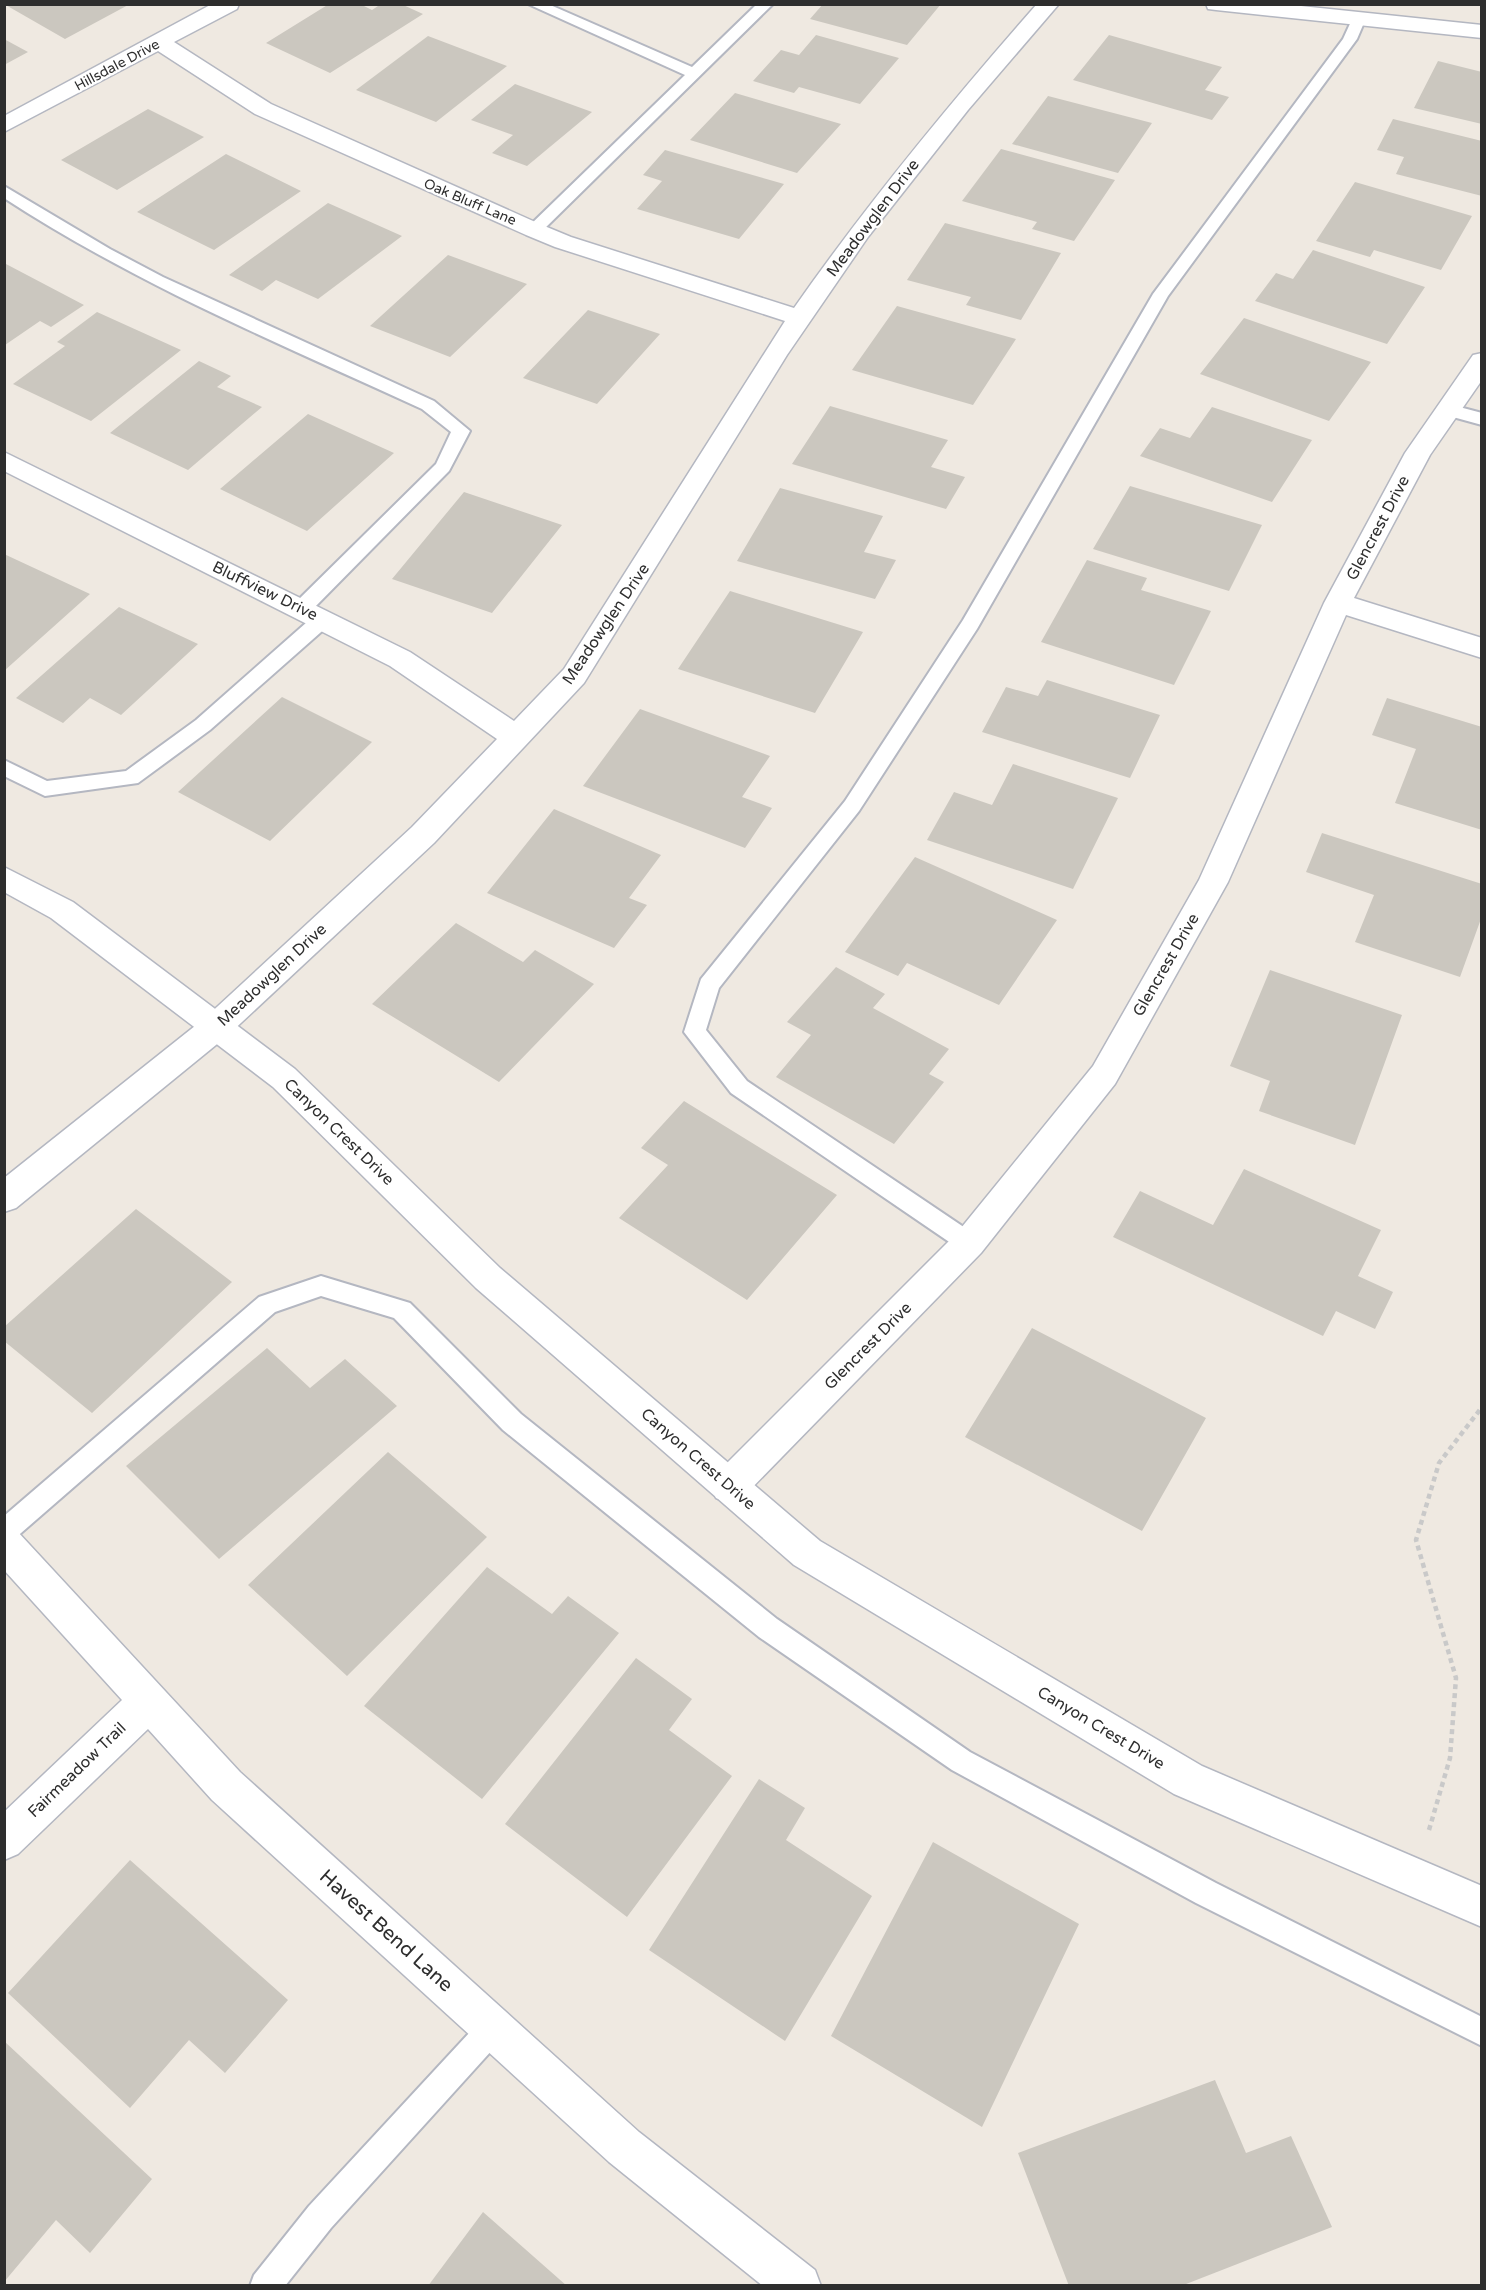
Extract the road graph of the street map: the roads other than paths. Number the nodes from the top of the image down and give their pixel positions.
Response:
1 (229, 4) edge
2 (535, 4) edge
3 (766, 4) edge
4 (1049, 4) edge
5 (1216, 4) edge
6 (1359, 18) junction
7 (1482, 32) edge
8 (159, 42) junction
9 (695, 74) junction
10 (4, 125) edge
11 (4, 191) edge
12 (534, 230) junction
13 (800, 318) junction
14 (1482, 361) edge
15 (1448, 410) junction
16 (1482, 420) edge
17 (4, 460) edge
18 (1338, 603) junction
19 (311, 615) junction
20 (1482, 648) edge
21 (516, 737) junction
22 (4, 767) edge
23 (4, 878) edge
24 (216, 1027) junction
25 (4, 1198) edge
26 (969, 1243) junction
27 (729, 1486) junction
28 (4, 1532) edge
29 (4, 1543) edge
30 (149, 1701) junction
31 (4, 1840) edge
32 (1482, 1907) edge
33 (493, 2028) junction
34 (1482, 2032) edge
35 (265, 2286) edge
36 (799, 2286) edge

1 - 8 street, Hillsdale Drive
2 - 9 lane
3 - 9 lane
4 - 13 street, Meadowglen Drive
5 - 6 street
6 - 7 street
6 - 26 lane
8 - 10 street, Hillsdale Drive
8 - 12 street, Oak Bluff Lane
9 - 12 lane
11 - 19 lane
12 - 13 street, Oak Bluff Lane
13 - 21 street, Meadowglen Drive
14 - 15 street, Glencrest Drive
15 - 16 lane
15 - 18 street, Glencrest Drive
17 - 19 street, Bluffview Drive
18 - 20 street
18 - 26 street, Glencrest Drive
19 - 21 street, Bluffview Drive
19 - 22 lane
21 - 24 street, Meadowglen Drive
23 - 24 street, Canyon Crest Drive
24 - 25 street, Meadowglen Drive
24 - 27 street, Canyon Crest Drive
26 - 27 street, Glencrest Drive
27 - 32 street, Canyon Crest Drive
28 - 34 lane
29 - 30 street, Havest Bend Lane
30 - 31 street, Fairmeadow Trail
30 - 33 street, Havest Bend Lane
33 - 35 lane
33 - 36 street, Havest Bend Lane

